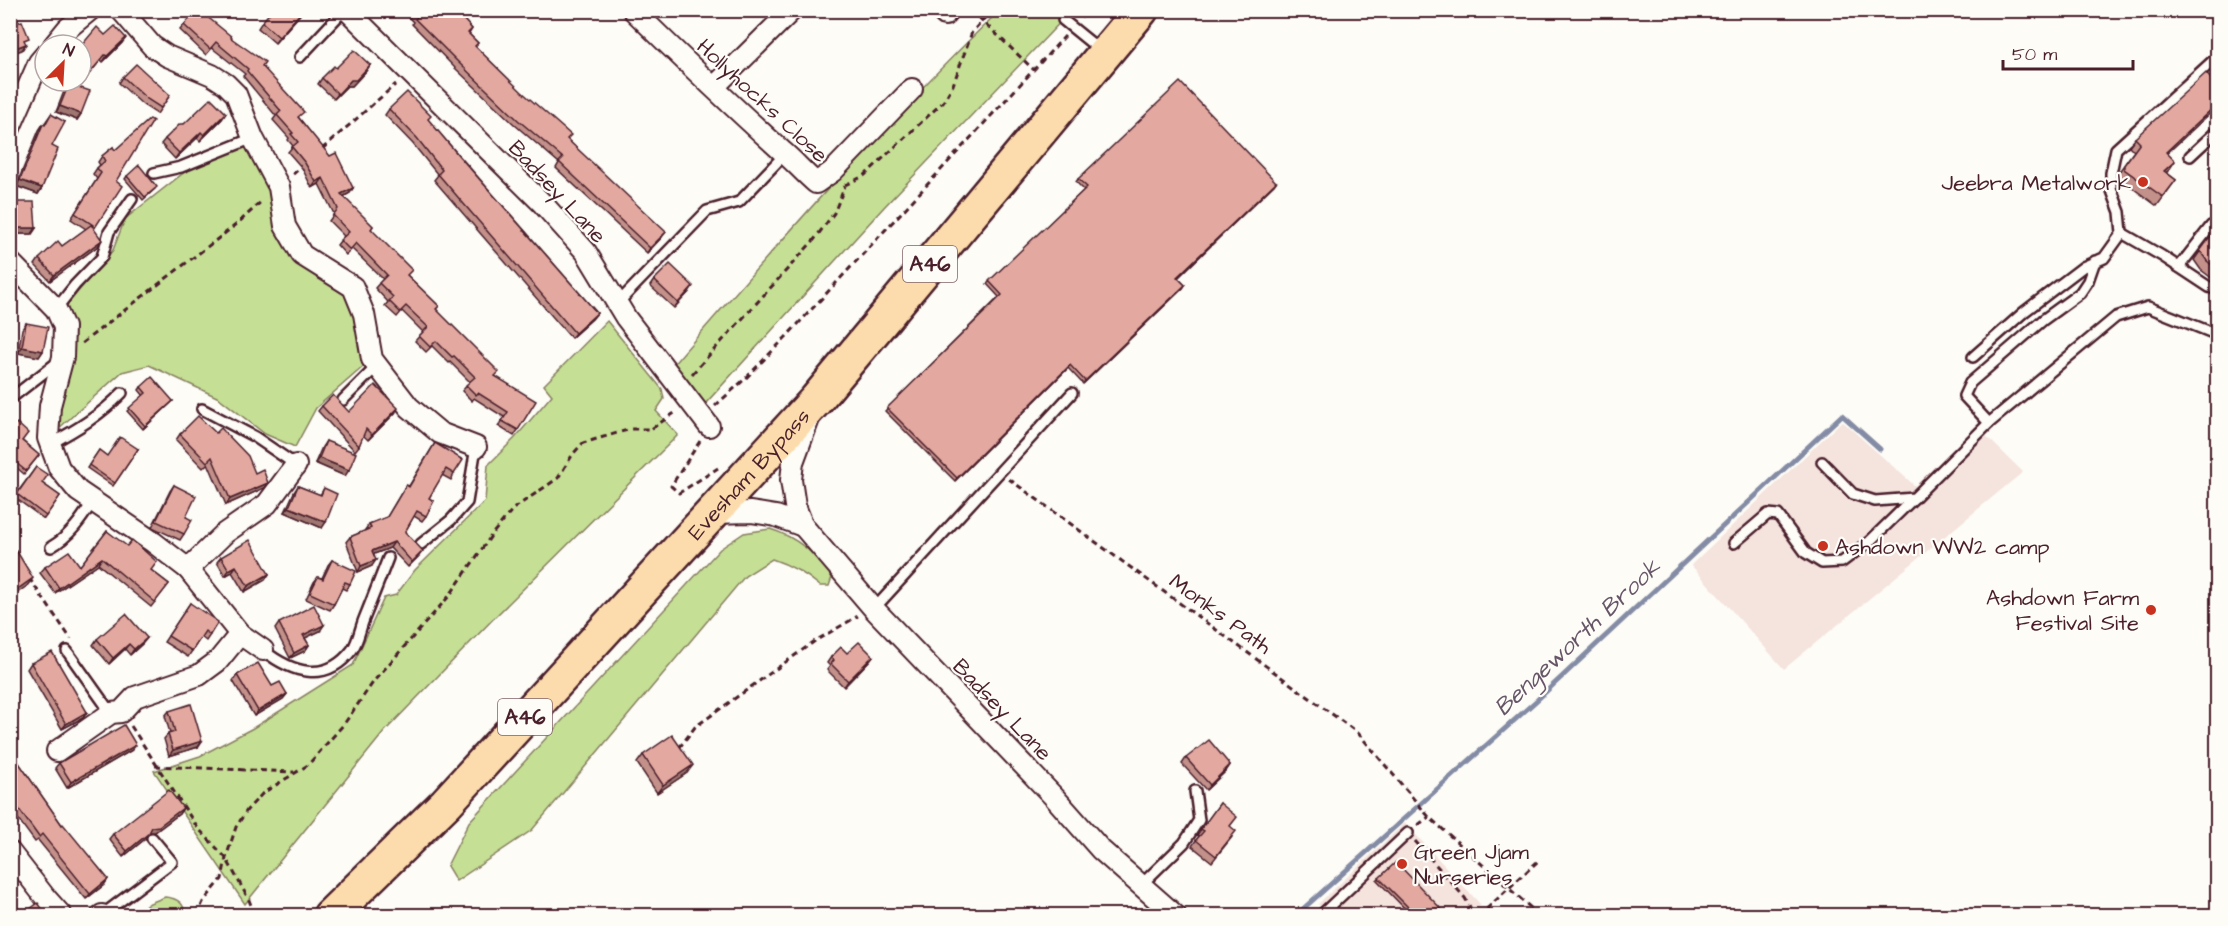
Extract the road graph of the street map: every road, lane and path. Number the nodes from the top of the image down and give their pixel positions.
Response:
1 (90, 10) edge
2 (121, 10) edge
3 (345, 10) edge
4 (633, 10) edge
5 (792, 10) edge
6 (972, 10) edge
7 (992, 10) edge
8 (1087, 10) edge
9 (1141, 10) edge
10 (982, 20) junction
11 (1063, 20) dead end
12 (1073, 28) junction
13 (64, 33) edge
14 (1105, 54) junction
15 (300, 57) dead end
16 (2217, 58) edge
17 (1033, 69) junction
18 (409, 73) junction
19 (33, 74) edge
20 (714, 87) junction
21 (912, 89) dead end
22 (13, 116) edge
23 (2217, 130) edge
24 (253, 138) junction
25 (785, 154) junction
26 (314, 156) edge
27 (2190, 156) dead end
28 (305, 164) edge
29 (154, 173) dead end
30 (827, 174) junction
31 (846, 186) junction
32 (279, 187) junction
33 (132, 199) dead end
34 (2211, 226) dead end
35 (2122, 233) junction
36 (2095, 261) junction
37 (10, 262) edge
38 (2179, 267) junction
39 (2217, 290) edge
40 (617, 304) junction
41 (56, 309) junction
42 (2217, 335) edge
43 (63, 357) junction
44 (1973, 357) dead end
45 (377, 366) junction
46 (122, 393) dead end
47 (1072, 393) dead end
48 (684, 395) junction
49 (10, 399) edge
50 (343, 400) dead end
51 (816, 400) junction
52 (202, 409) dead end
53 (705, 422) junction
54 (1989, 423) junction
55 (50, 444) junction
56 (476, 447) joint
57 (1822, 462) dead end
58 (296, 465) joint
59 (1000, 472) junction
60 (748, 474) junction
61 (1914, 498) junction
62 (93, 501) junction
63 (713, 513) junction
64 (803, 526) junction
65 (1734, 543) dead end
66 (421, 544) dead end
67 (10, 545) edge
68 (51, 547) dead end
69 (15, 554) edge
70 (388, 558) dead end
71 (188, 569) junction
72 (26, 572) edge
73 (873, 607) junction
74 (240, 634) junction
75 (72, 648) joint
76 (262, 650) joint
77 (116, 713) junction
78 (679, 748) edge
79 (57, 751) dead end
80 (155, 766) junction
81 (296, 771) junction
82 (1195, 791) dead end
83 (1407, 833) joint
84 (152, 838) edge
85 (10, 852) edge
86 (226, 858) junction
87 (1538, 861) dead end
88 (1141, 885) junction
89 (1508, 888) junction
90 (62, 915) edge
91 (102, 915) edge
92 (197, 915) edge
93 (257, 915) edge
94 (330, 915) edge
95 (1176, 915) edge
96 (1320, 915) edge
97 (1461, 915) edge
98 (1479, 915) edge
99 (1540, 915) edge

1 - 13 street
2 - 24 street
3 - 15 lane
3 - 18 street, Badsey Lane
4 - 20 street, Hollyhocks Close
5 - 20 street
6 - 10 path
7 - 10 path
8 - 12 path
9 - 14 highway, Evesham Bypass / A46
10 - 17 path
10 - 31 path
11 - 12 lane
12 - 14 lane
12 - 17 path
14 - 51 highway, Evesham Bypass / A46
16 - 35 lane
17 - 53 path
18 - 26 path
18 - 40 street, Badsey Lane
19 - 22 street
20 - 25 street, Hollyhocks Close
21 - 30 street, Hollyhocks Close
23 - 27 lane
24 - 29 lane
24 - 32 street
25 - 30 street, Hollyhocks Close
25 - 40 lane
28 - 32 path
30 - 31 path
31 - 48 path
32 - 43 path
32 - 45 street
33 - 41 lane
34 - 38 lane
35 - 36 lane
35 - 38 lane
36 - 44 lane
36 - 54 lane
37 - 41 street
38 - 39 lane
40 - 48 street, Badsey Lane
41 - 43 street
42 - 54 lane
43 - 49 lane
43 - 55 street
45 - 50 lane
45 - 56 street
46 - 55 lane
47 - 59 lane
48 - 53 street, Badsey Lane
48 - 81 path
51 - 60 highway, Evesham Bypass / A46
51 - 64 street, Badsey Lane
52 - 58 lane
53 - 60 path
54 - 61 lane
55 - 62 street
56 - 66 lane
57 - 61 lane
58 - 71 street
59 - 73 lane
59 - 89 path, Monks Path
60 - 63 highway, Evesham Bypass / A46
61 - 65 lane
62 - 68 lane
62 - 71 street
63 - 64 street, Badsey Lane
63 - 94 highway, Evesham Bypass / A46
64 - 73 street, Badsey Lane
67 - 69 path
70 - 76 lane
71 - 74 street
72 - 75 path
73 - 78 path
73 - 88 street, Badsey Lane
74 - 76 street
74 - 77 street
75 - 77 lane
77 - 79 street
77 - 80 path
80 - 81 path
80 - 86 path
81 - 86 path
82 - 88 lane
83 - 96 lane
83 - 97 path
84 - 91 lane
85 - 90 street
86 - 92 path
86 - 93 path
87 - 89 path
88 - 95 street, Badsey Lane
89 - 98 path
89 - 99 path

